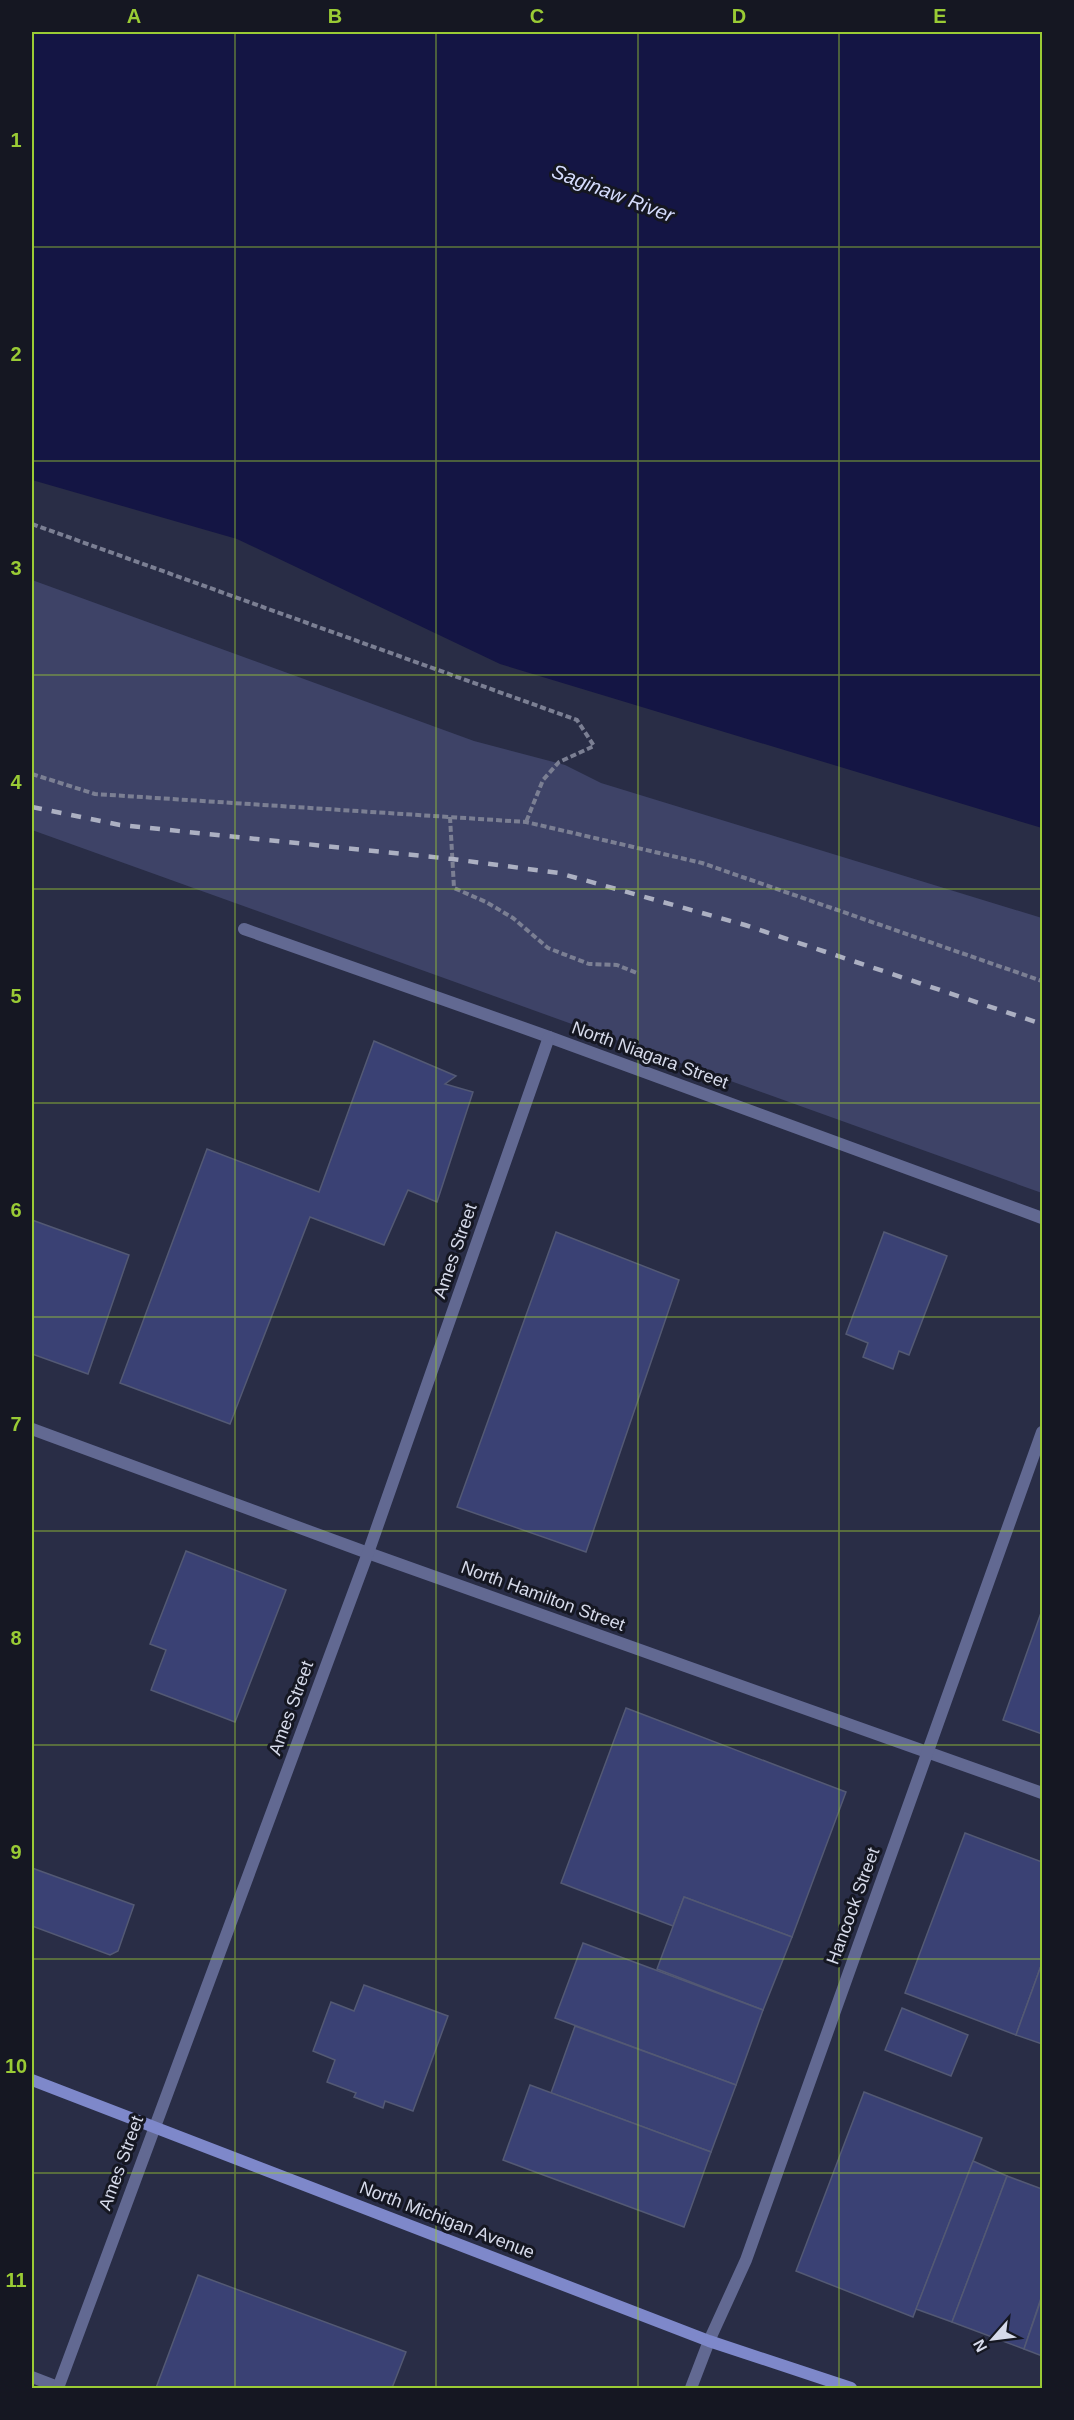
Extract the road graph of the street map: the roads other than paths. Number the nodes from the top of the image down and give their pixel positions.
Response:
1 (244, 929) dead end
2 (549, 1037) junction
3 (1042, 1218) edge
4 (32, 1429) edge
5 (1042, 1432) edge
6 (368, 1553) junction
7 (927, 1754) junction
8 (1042, 1793) edge
9 (32, 2080) edge
10 (154, 2126) junction
11 (709, 2341) junction
12 (32, 2377) edge
13 (58, 2388) edge
14 (691, 2388) edge
15 (851, 2388) edge

1 - 2 street, North Niagara Street
2 - 3 street, North Niagara Street
2 - 6 street, Ames Street
4 - 6 street, North Hamilton Street
5 - 7 street, Hancock Street
6 - 7 street, North Hamilton Street
6 - 10 street, Ames Street
7 - 8 street, North Hamilton Street
7 - 11 street, Hancock Street
9 - 10 main road, North Michigan Avenue
10 - 11 main road, North Michigan Avenue
10 - 13 street, Ames Street
11 - 14 street, Hancock Street
11 - 15 main road, North Michigan Avenue
12 - 13 street

